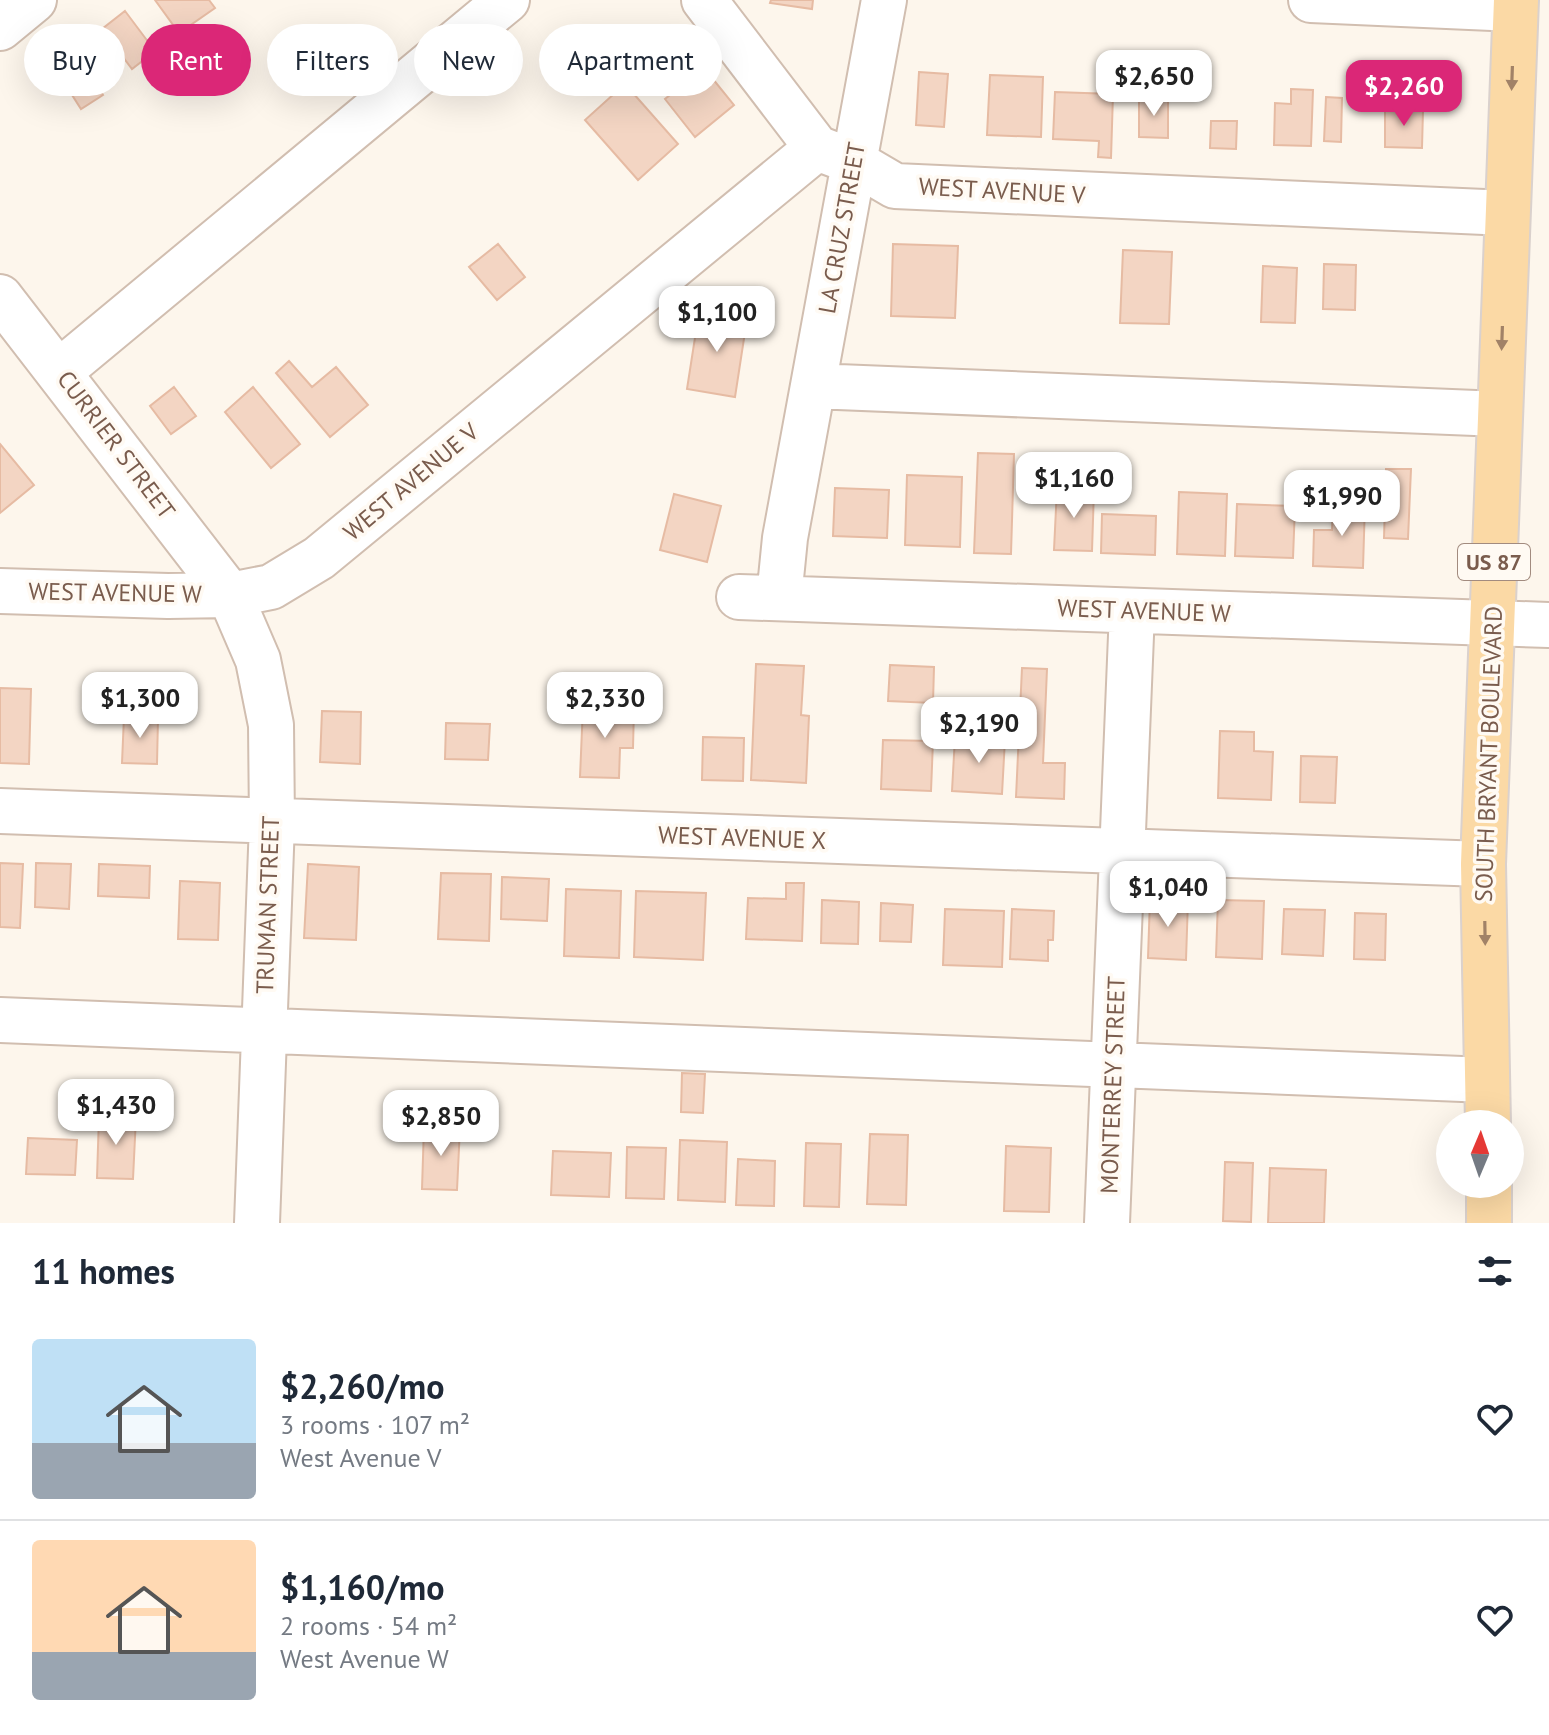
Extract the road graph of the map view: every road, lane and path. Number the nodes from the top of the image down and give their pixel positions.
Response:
1 (34, 0) edge
2 (507, 0) edge
3 (704, 0) edge
4 (884, 0) edge
5 (1311, 0) edge
6 (1516, 4) edge
7 (0, 28) edge
8 (836, 155) junction
9 (1507, 213) junction
10 (0, 297) edge
11 (60, 371) junction
12 (813, 386) junction
13 (1500, 414) junction
14 (0, 591) edge
15 (230, 595) junction
16 (759, 598) joint
17 (1132, 611) junction
18 (1492, 623) junction
19 (1549, 625) edge
20 (0, 811) edge
21 (272, 823) junction
22 (1123, 850) junction
23 (1483, 864) junction
24 (0, 1020) edge
25 (264, 1031) junction
26 (1114, 1065) junction
27 (1487, 1080) junction
28 (1488, 1110) edge
29 (1489, 1198) edge
30 (257, 1223) edge
31 (1107, 1223) edge
32 (1489, 1223) edge

1 - 7 street
2 - 11 street
3 - 8 street
4 - 8 street, LA CRUZ STREET
5 - 6 street
6 -> 9 main road, SOUTH BRYANT BOULEVARD / US 87
8 - 9 street, WEST AVENUE V
8 - 12 street, LA CRUZ STREET
8 - 15 street, WEST AVENUE V
9 -> 13 main road, SOUTH BRYANT BOULEVARD / US 87
10 - 11 street, CURRIER STREET
11 - 15 street, CURRIER STREET
12 - 13 street
12 - 16 street, LA CRUZ STREET
13 - 18 main road, SOUTH BRYANT BOULEVARD / US 87
14 - 15 street, WEST AVENUE W
15 - 21 street, TRUMAN STREET
16 - 17 street, WEST AVENUE W
17 - 18 street, WEST AVENUE W
17 - 22 street, MONTERREY STREET
18 - 19 street, WEST AVENUE W
18 - 23 main road, SOUTH BRYANT BOULEVARD / US 87
20 - 21 street, WEST AVENUE X
21 - 22 street, WEST AVENUE X
21 - 25 street, TRUMAN STREET
22 - 23 street, WEST AVENUE X
22 - 26 street, MONTERREY STREET
23 -> 27 main road, SOUTH BRYANT BOULEVARD / US 87
24 - 25 street
25 - 26 street
25 - 30 street, TRUMAN STREET
26 - 27 street
26 - 31 street, MONTERREY STREET
27 - 28 main road, SOUTH BRYANT BOULEVARD / US 87
29 - 32 main road

